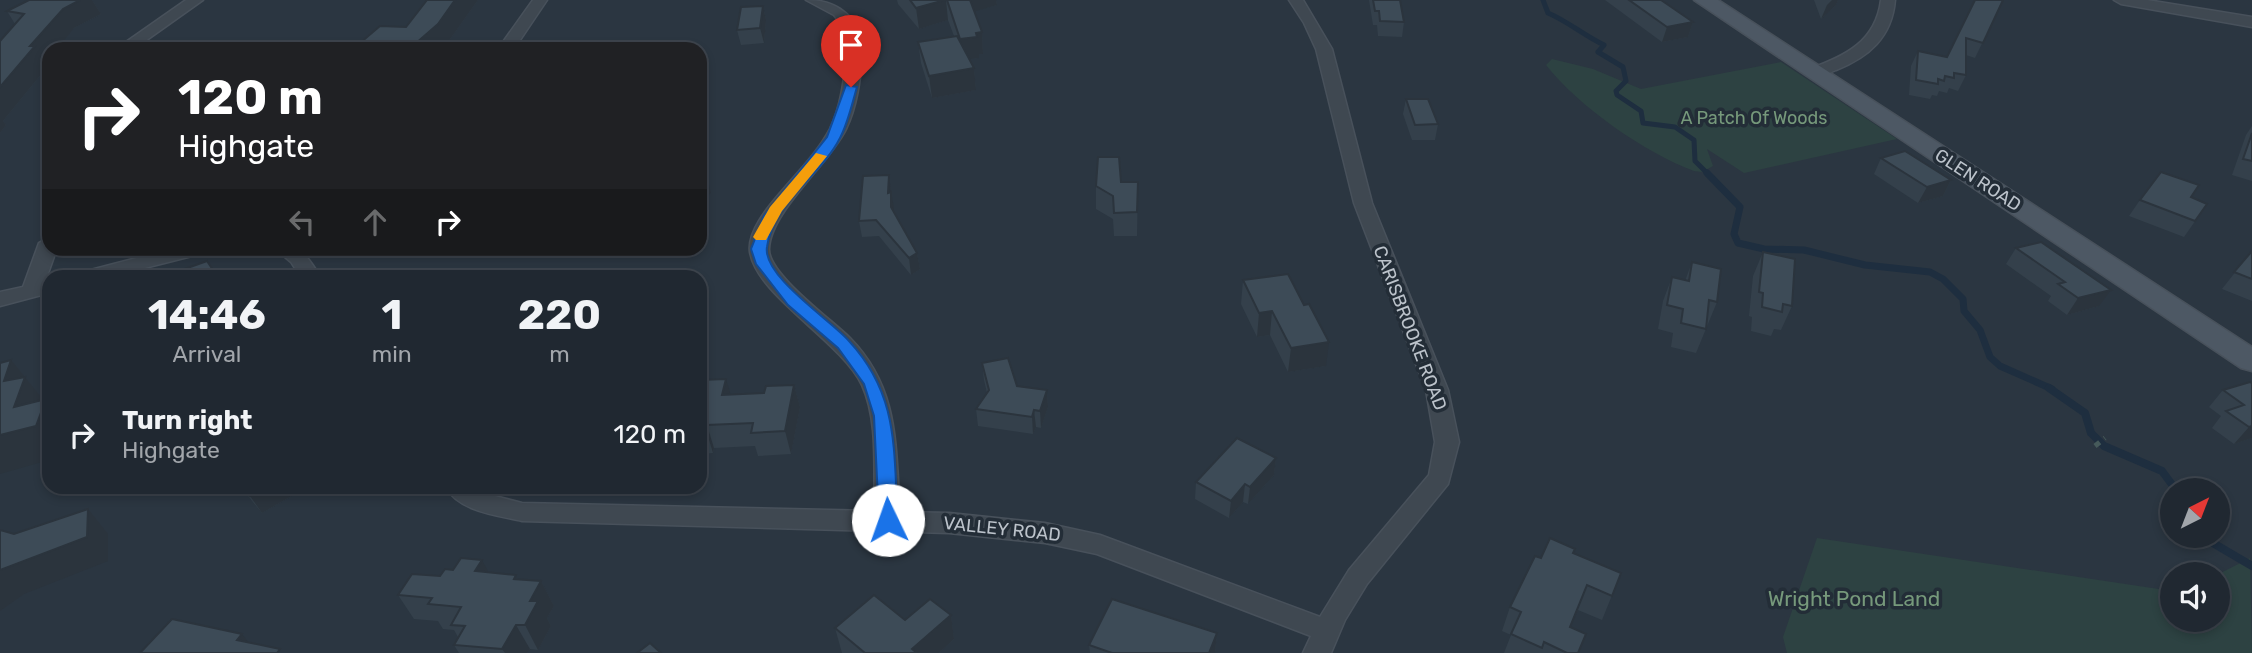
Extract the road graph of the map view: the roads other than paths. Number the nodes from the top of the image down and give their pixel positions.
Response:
1 (196, 0) edge
2 (540, 0) edge
3 (813, 0) edge
4 (1296, 0) edge
5 (1704, 0) edge
6 (1888, 0) edge
7 (2121, 0) edge
8 (2252, 22) edge
9 (134, 42) edge
10 (511, 42) edge
11 (1815, 72) junction
12 (169, 256) edge
13 (114, 270) edge
14 (41, 289) edge
15 (0, 299) edge
16 (2252, 361) edge
17 (468, 494) edge
18 (888, 520) junction
19 (1322, 642) edge

1 - 9 street
2 - 10 street
3 - 18 street
4 - 19 street, CARISBROOKE ROAD
5 - 11 street, GLEN ROAD
6 - 11 street
7 - 8 street
11 - 16 street, GLEN ROAD
12 - 13 street
14 - 15 street
17 - 18 street, VALLEY ROAD
18 - 19 street, VALLEY ROAD

